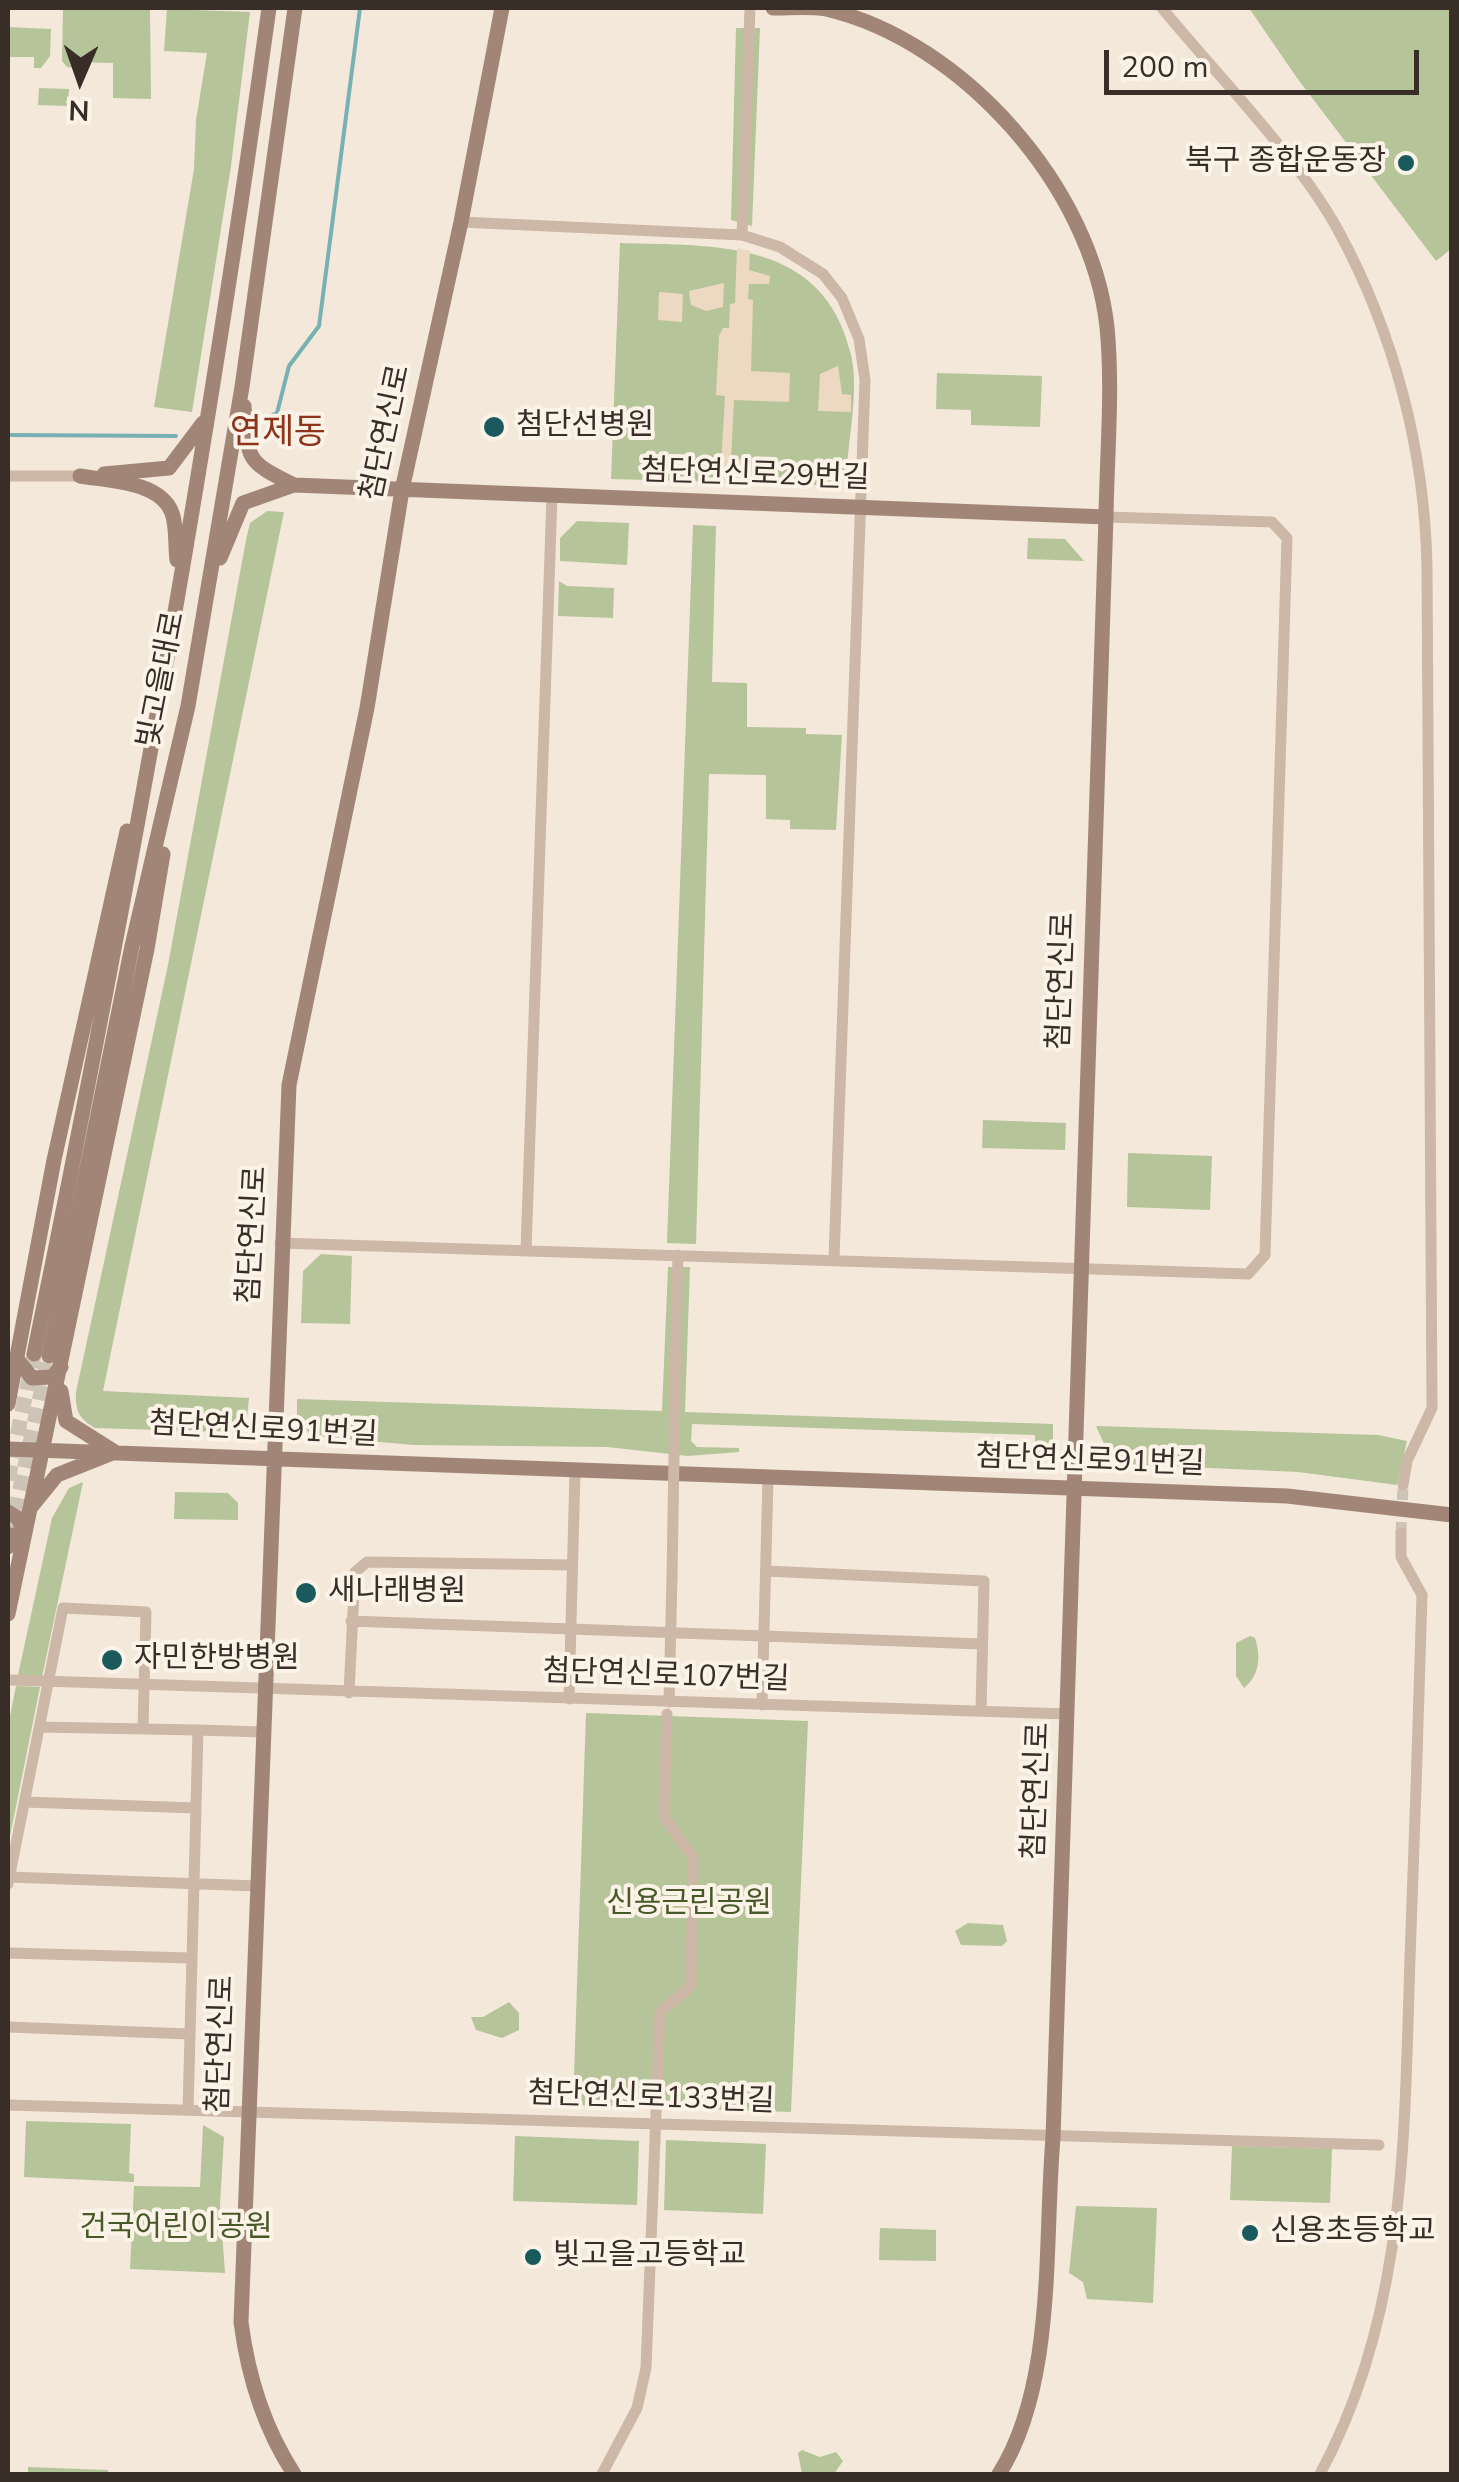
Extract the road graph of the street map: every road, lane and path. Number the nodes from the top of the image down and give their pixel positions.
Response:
1 (502, 8) edge
2 (750, 8) edge
3 (773, 8) edge
4 (1162, 8) edge
5 (268, 10) edge
6 (295, 10) edge
7 (462, 222) junction
8 (742, 234) junction
9 (242, 387) junction
10 (206, 419) junction
11 (8, 476) edge
12 (80, 476) junction
13 (294, 485) junction
14 (402, 490) junction
15 (552, 496) junction
16 (860, 508) junction
17 (1106, 517) junction
18 (179, 583) junction
19 (209, 586) junction
20 (158, 701) junction
21 (280, 1242) junction
22 (526, 1250) junction
23 (678, 1255) junction
24 (834, 1259) junction
25 (1081, 1268) junction
26 (16, 1358) junction
27 (48, 1359) junction
28 (8, 1376) edge
29 (8, 1404) edge
30 (8, 1449) edge
31 (40, 1450) junction
32 (115, 1452) junction
33 (272, 1461) junction
34 (575, 1472) junction
35 (768, 1478) junction
36 (1403, 1485) tunnel mouth
37 (1075, 1489) junction
38 (8, 1512) edge
39 (28, 1513) junction
40 (1452, 1515) edge
41 (1402, 1533) tunnel mouth
42 (13, 1540) edge
43 (572, 1565) junction
44 (766, 1570) junction
45 (8, 1614) edge
46 (351, 1621) junction
47 (570, 1629) junction
48 (671, 1633) junction
49 (764, 1636) junction
50 (982, 1644) junction
51 (10, 1680) dead end
52 (48, 1681) junction
53 (144, 1683) junction
54 (264, 1689) junction
55 (349, 1693) junction
56 (569, 1699) junction
57 (762, 1705) junction
58 (668, 1708) junction
59 (981, 1711) junction
60 (1068, 1714) junction
61 (39, 1727) junction
62 (143, 1729) junction
63 (198, 1730) junction
64 (262, 1732) junction
65 (25, 1802) junction
66 (195, 1808) junction
67 (8, 1880) edge
68 (193, 1882) junction
69 (256, 1886) junction
70 (8, 1953) edge
71 (192, 1958) junction
72 (8, 2027) edge
73 (189, 2034) junction
74 (8, 2105) edge
75 (188, 2110) junction
76 (247, 2112) junction
77 (654, 2124) junction
78 (1053, 2138) junction
79 (1379, 2145) dead end
80 (294, 2474) edge
81 (602, 2474) edge
82 (999, 2474) edge
83 (1320, 2474) edge

1 - 7 street, 첨단연신로
2 - 8 street
3 - 17 street, 첨단연신로
4 - 36 street
5 - 10 street, 빛고을대로
6 - 9 street, 빛고을대로
7 - 8 street
7 - 14 street, 첨단연신로
8 - 16 street
9 - 13 street
9 - 19 street, 빛고을대로
10 - 12 street
10 - 18 street, 빛고을대로
11 - 12 street
12 - 18 street
13 - 14 street, 첨단연신로29번길
13 - 19 street
14 - 15 street, 첨단연신로29번길
14 - 21 street, 첨단연신로
15 - 16 street, 첨단연신로29번길
15 - 22 street
16 - 17 street, 첨단연신로29번길
16 - 24 street
17 - 25 street, 첨단연신로
17 - 25 street
18 - 20 street, 빛고을대로
19 - 27 street, 빛고을대로
20 - 26 street
20 - 27 street, 빛고을대로
21 - 22 street
21 - 33 street, 첨단연신로
22 - 23 street
23 - 24 street
23 - 48 street, bridge
24 - 25 street
25 - 37 street, 첨단연신로
26 - 27 street
26 - 28 street
26 - 29 street
27 - 31 street
27 - 32 street
30 - 31 street, 첨단연신로91번길
31 - 32 street, 첨단연신로91번길
31 - 39 street
32 - 33 street, 첨단연신로91번길
32 - 39 street
33 - 34 street, 첨단연신로91번길
33 - 54 street, 첨단연신로
34 - 35 street, 첨단연신로91번길
34 - 43 street
35 - 37 street, 첨단연신로91번길
35 - 44 street
37 - 40 street, 첨단연신로91번길
37 - 60 street, 첨단연신로
38 - 42 street
39 - 42 street
41 - 83 street
42 - 45 street
43 - 46 street
43 - 47 street
44 - 49 street
44 - 50 street
46 - 47 street
46 - 55 street
47 - 48 street
47 - 56 street
48 - 49 street
48 - 58 street
49 - 50 street
49 - 57 street
50 - 59 street
51 - 52 street, 첨단연신로107번길
52 - 53 street, 첨단연신로107번길
52 - 53 street
52 - 61 street
53 - 54 street, 첨단연신로107번길
53 - 62 street
54 - 55 street, 첨단연신로107번길
54 - 64 street, 첨단연신로
55 - 56 street, 첨단연신로107번길
56 - 58 street, 첨단연신로107번길
57 - 58 street, 첨단연신로107번길
57 - 59 street, 첨단연신로107번길
58 - 77 street
59 - 60 street, 첨단연신로107번길
60 - 78 street, 첨단연신로
61 - 62 street
61 - 65 street
62 - 63 street
63 - 64 street
63 - 66 street
64 - 69 street, 첨단연신로
65 - 66 street
65 - 67 street
66 - 68 street
67 - 68 street
68 - 69 street
68 - 71 street
69 - 76 street, 첨단연신로
70 - 71 street
71 - 73 street
72 - 73 street
73 - 75 street
74 - 75 street, 첨단연신로133번길
75 - 76 street, 첨단연신로133번길
76 - 77 street, 첨단연신로133번길
76 - 80 street, 첨단연신로
77 - 78 street, 첨단연신로133번길
77 - 81 street
78 - 79 street
78 - 82 street, 첨단연신로

